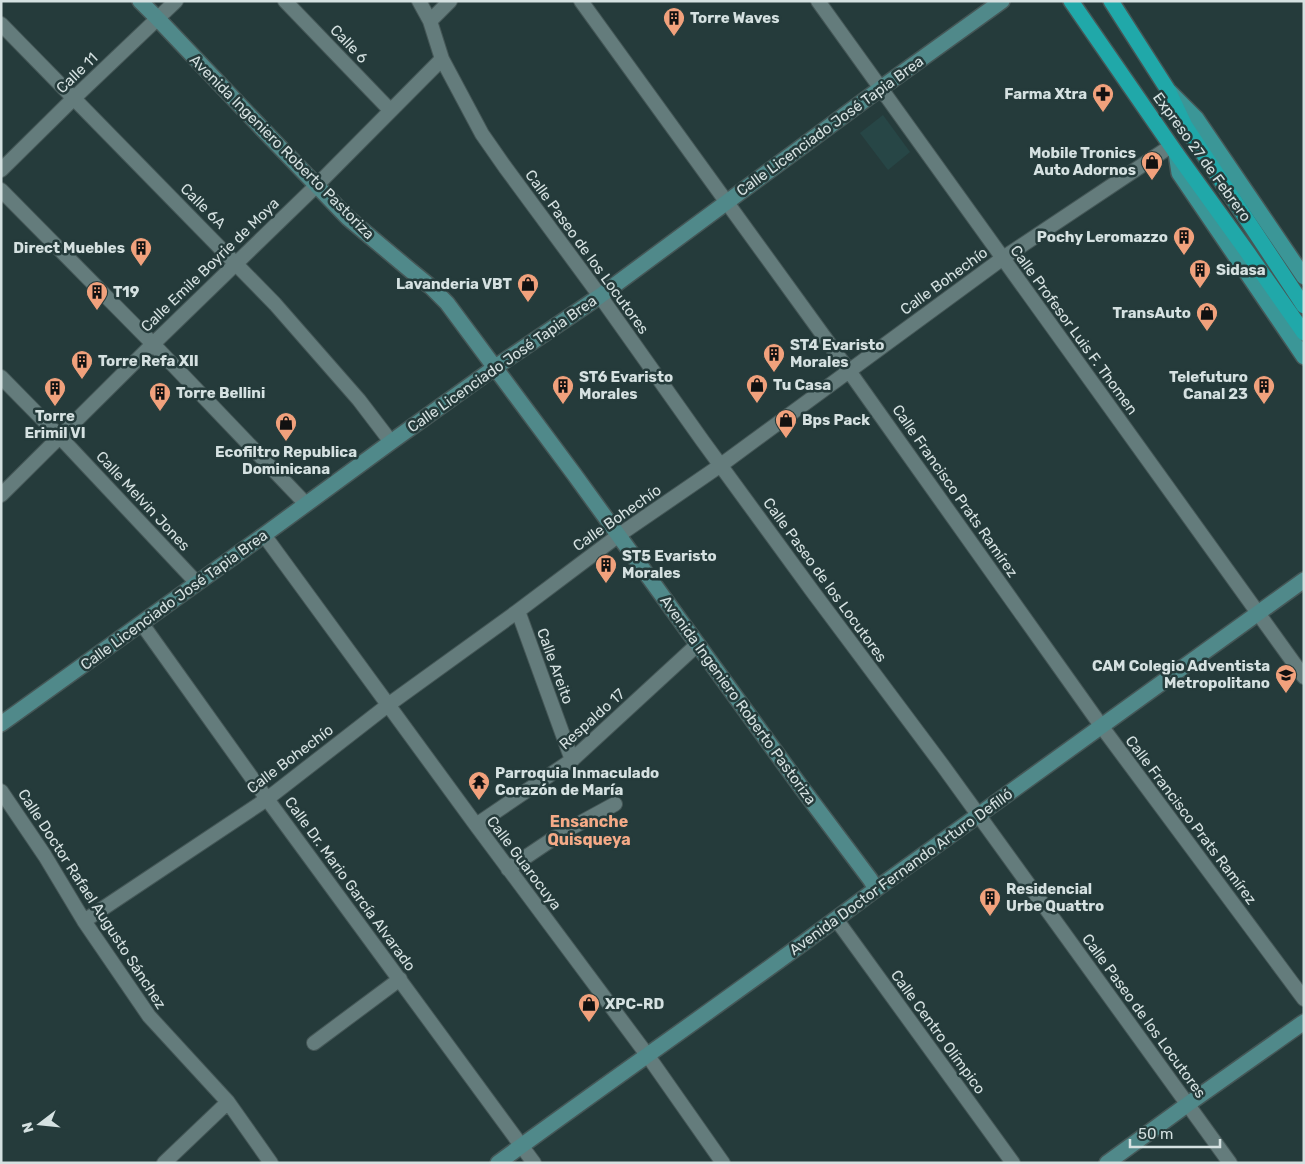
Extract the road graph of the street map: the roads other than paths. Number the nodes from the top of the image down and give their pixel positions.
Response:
1 (140, 1) edge
2 (176, 1) edge
3 (285, 1) edge
4 (419, 1) edge
5 (450, 1) edge
6 (581, 1) edge
7 (818, 1) edge
8 (1002, 1) edge
9 (1071, 1) edge
10 (1111, 1) edge
11 (158, 19) junction
12 (430, 21) junction
13 (1, 24) edge
14 (442, 59) junction
15 (881, 88) junction
16 (1168, 90) junction
17 (73, 99) junction
18 (390, 110) junction
19 (1173, 149) junction
20 (1, 170) edge
21 (317, 185) junction
22 (1, 190) edge
23 (726, 202) junction
24 (1002, 258) junction
25 (236, 263) junction
26 (1304, 277) edge
27 (600, 296) junction
28 (1304, 306) edge
29 (1304, 333) edge
30 (153, 344) junction
31 (1304, 356) edge
32 (494, 368) junction
33 (849, 371) junction
34 (1, 377) edge
35 (59, 436) junction
36 (391, 442) junction
37 (721, 465) junction
38 (1, 495) edge
39 (306, 504) junction
40 (264, 535) junction
41 (619, 535) junction
42 (1304, 580) edge
43 (197, 583) junction
44 (518, 611) junction
45 (1257, 614) junction
46 (142, 624) junction
47 (698, 644) junction
48 (1304, 677) edge
49 (388, 705) junction
50 (1, 724) edge
51 (1102, 726) junction
52 (572, 760) junction
53 (1, 791) edge
54 (267, 799) junction
55 (615, 804) dead end
56 (978, 816) junction
57 (476, 825) junction
58 (508, 869) junction
59 (876, 889) junction
60 (836, 919) junction
61 (84, 921) junction
62 (400, 979) junction
63 (1304, 999) edge
64 (1304, 1022) edge
65 (314, 1043) dead end
66 (648, 1056) junction
67 (228, 1102) junction
68 (1188, 1104) junction
69 (522, 1145) junction
70 (164, 1163) edge
71 (271, 1163) edge
72 (498, 1163) edge
73 (534, 1163) edge
74 (723, 1163) edge
75 (1013, 1163) edge
76 (1107, 1163) edge
77 (1230, 1163) edge

1 - 11 street, Avenida Ingeniero Roberto Pastoriza
2 - 11 street, Calle 11
3 - 18 street, Calle 6
4 - 12 street, Calle Paseo de los Locutores
5 - 12 street
6 - 23 street, Calle Francisco Prats Ramírez
7 - 15 street, Calle Profesor Luis F. Thomen
8 - 15 street, Calle Licenciado José Tapia Brea
9 - 19 highway, Expreso 27 de Febrero
10 - 16 highway, Expreso 27 de Febrero
11 - 17 street, Calle 11
11 - 21 street, Avenida Ingeniero Roberto Pastoriza
12 - 14 street, Calle Paseo de los Locutores
13 - 17 street, Calle 6A
14 - 18 street, Calle Emile Boyrie de Moya
14 - 27 street, Calle Paseo de los Locutores
15 - 23 street, Calle Licenciado José Tapia Brea
15 - 24 street, Calle Profesor Luis F. Thomen
16 - 26 main road
16 - 28 highway, Expreso 27 de Febrero
17 - 20 street, Calle 11
17 - 25 street, Calle 6A
18 - 21 street, Calle Emile Boyrie de Moya
19 - 24 street, Calle Bohechío
19 - 29 highway, Expreso 27 de Febrero
19 - 31 main road
21 - 25 street, Calle Emile Boyrie de Moya
21 - 32 street, Avenida Ingeniero Roberto Pastoriza
22 - 30 street
23 - 27 street, Calle Licenciado José Tapia Brea
23 - 33 street, Calle Francisco Prats Ramírez
24 - 33 street, Calle Bohechío
24 - 45 street, Calle Profesor Luis F. Thomen
25 - 30 street, Calle Emile Boyrie de Moya
25 - 36 street, Calle 6A
27 - 32 street, Calle Licenciado José Tapia Brea
27 - 37 street, Calle Paseo de los Locutores
30 - 35 street, Calle Emile Boyrie de Moya
30 - 39 street
32 - 36 street, Calle Licenciado José Tapia Brea
32 - 41 street, Avenida Ingeniero Roberto Pastoriza
33 - 37 street, Calle Bohechío
33 - 51 street, Calle Francisco Prats Ramírez
34 - 35 street, Calle Melvin Jones
35 - 38 street, Calle Emile Boyrie de Moya
35 - 43 street, Calle Melvin Jones
36 - 39 street, Calle Licenciado José Tapia Brea
37 - 41 street, Calle Bohechío
37 - 56 street, Calle Paseo de los Locutores
39 - 40 street, Calle Licenciado José Tapia Brea
40 - 43 street, Calle Licenciado José Tapia Brea
40 - 49 street, Calle Guarocuya
41 - 44 street, Calle Bohechío
41 - 47 street, Avenida Ingeniero Roberto Pastoriza
42 - 45 street, Avenida Doctor Fernando Arturo Defilló
43 - 46 street, Calle Licenciado José Tapia Brea
44 - 49 street, Calle Bohechío
44 - 52 street, Calle Areito
45 - 48 street, Calle Profesor Luis F. Thomen
45 - 51 street, Avenida Doctor Fernando Arturo Defilló
46 - 50 street, Calle Licenciado José Tapia Brea
46 - 54 street, Calle Dr. Mario García Alvarado
47 - 52 street, Respaldo 17
47 - 59 street, Avenida Ingeniero Roberto Pastoriza
49 - 54 street, Calle Bohechío
49 - 57 street, Calle Guarocuya
51 - 56 street, Avenida Doctor Fernando Arturo Defilló
51 - 63 street, Calle Francisco Prats Ramírez
52 - 57 street, Respaldo 17
53 - 61 street, Calle Doctor Rafael Augusto Sánchez
54 - 61 street, Calle Bohechío
54 - 62 street, Calle Dr. Mario García Alvarado
55 - 58 street
56 - 59 street, Avenida Doctor Fernando Arturo Defilló
56 - 68 street, Calle Paseo de los Locutores
57 - 58 street, Calle Guarocuya
58 - 66 street, Calle Guarocuya
59 - 60 street, Avenida Doctor Fernando Arturo Defilló
60 - 66 street, Avenida Doctor Fernando Arturo Defilló
60 - 75 street, Calle Centro Olímpico
61 - 67 street, Calle Doctor Rafael Augusto Sánchez
62 - 65 street
62 - 69 street, Calle Dr. Mario García Alvarado
64 - 68 street
66 - 69 street, Avenida Doctor Fernando Arturo Defilló
66 - 74 street, Calle Guarocuya
67 - 70 street
67 - 71 street, Calle Doctor Rafael Augusto Sánchez
68 - 76 street
68 - 77 street, Calle Paseo de los Locutores
69 - 72 street, Avenida Doctor Fernando Arturo Defilló
69 - 73 street, Calle Dr. Mario García Alvarado

